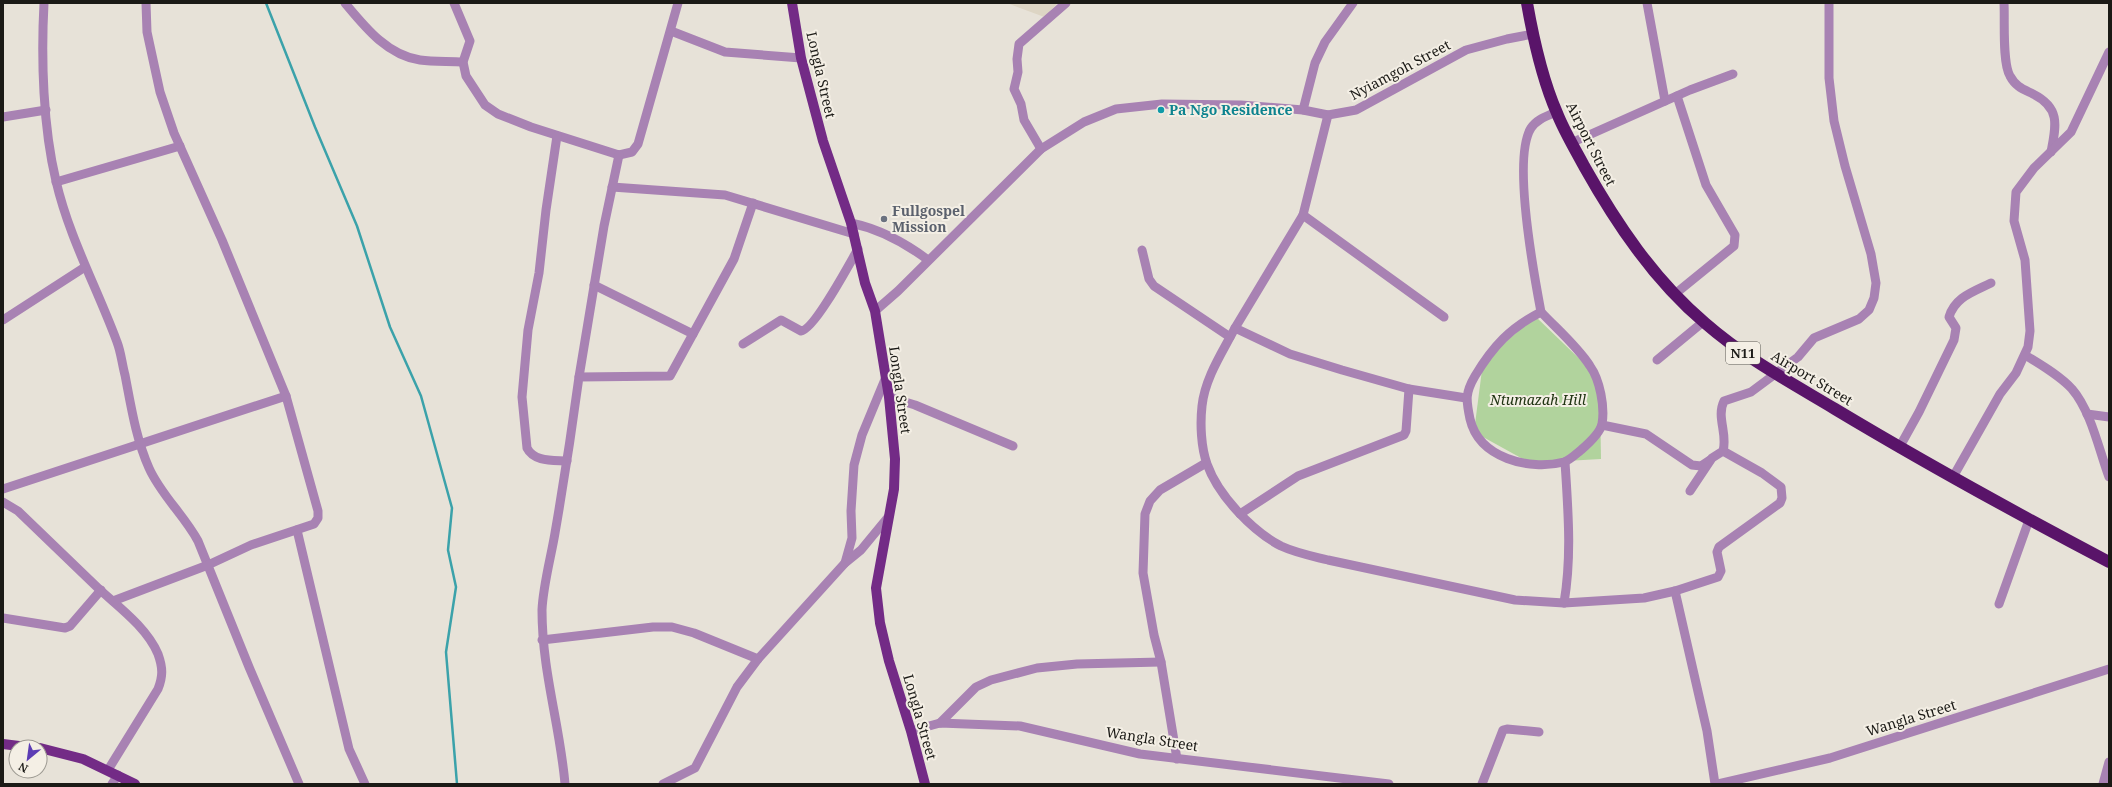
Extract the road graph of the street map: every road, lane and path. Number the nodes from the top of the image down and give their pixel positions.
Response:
1 (44, 3) edge
2 (146, 3) edge
3 (346, 3) edge
4 (454, 3) edge
5 (678, 3) edge
6 (792, 3) edge
7 (1066, 3) edge
8 (1353, 3) edge
9 (1527, 3) edge
10 (1646, 3) edge
11 (1829, 3) edge
12 (2004, 3) edge
13 (671, 31) junction
14 (1533, 34) junction
15 (2109, 52) edge
16 (801, 58) junction
17 (463, 62) junction
18 (1733, 74) dead end
19 (1677, 96) junction
20 (1665, 101) junction
21 (46, 110) junction
22 (1303, 110) junction
23 (1556, 112) junction
24 (1328, 115) junction
25 (3, 117) edge
26 (557, 136) junction
27 (1571, 143) junction
28 (180, 146) junction
29 (1041, 149) junction
30 (2051, 153) junction
31 (619, 155) junction
32 (56, 182) junction
33 (612, 187) junction
34 (753, 203) junction
35 (1303, 215) junction
36 (851, 222) junction
37 (854, 234) junction
38 (858, 249) junction
39 (1142, 250) dead end
40 (928, 260) junction
41 (85, 267) junction
42 (1991, 283) dead end
43 (594, 285) junction
44 (1675, 294) junction
45 (875, 311) junction
46 (1541, 312) junction
47 (1444, 317) dead end
48 (3, 320) edge
49 (1703, 322) junction
50 (1235, 328) junction
51 (693, 334) junction
52 (1230, 337) junction
53 (743, 344) dead end
54 (2025, 355) junction
55 (1657, 360) dead end
56 (1775, 375) junction
57 (579, 377) junction
58 (886, 377) junction
59 (1409, 389) junction
60 (286, 396) junction
61 (889, 397) junction
62 (1466, 398) junction
63 (2087, 414) junction
64 (2109, 417) edge
65 (1602, 426) junction
66 (140, 445) junction
67 (1013, 446) dead end
68 (1899, 448) junction
69 (1723, 451) junction
70 (1712, 458) junction
71 (567, 462) junction
72 (1565, 462) junction
73 (1206, 463) junction
74 (1953, 477) junction
75 (2109, 477) edge
76 (3, 489) edge
77 (1690, 491) dead end
78 (3, 502) edge
79 (1240, 514) junction
80 (889, 516) junction
81 (2029, 520) junction
82 (297, 530) junction
83 (2109, 562) edge
84 (845, 563) junction
85 (208, 565) junction
86 (101, 590) junction
87 (1675, 591) junction
88 (113, 601) junction
89 (1564, 603) junction
90 (1999, 604) dead end
91 (3, 618) edge
92 (542, 640) junction
93 (758, 659) junction
94 (1161, 662) junction
95 (2109, 669) edge
96 (940, 723) junction
97 (911, 731) junction
98 (1539, 732) dead end
99 (48, 750) edge
100 (1177, 759) junction
101 (2109, 762) edge
102 (108, 770) junction
103 (115, 780) edge
104 (135, 784) edge
105 (299, 784) edge
106 (365, 784) edge
107 (565, 784) edge
108 (663, 784) edge
109 (925, 784) edge
110 (1389, 784) edge
111 (1482, 784) edge
112 (1716, 784) edge
113 (2103, 784) edge

1 - 21 street
2 - 28 street
3 - 17 street
4 - 17 street
5 - 13 street
6 - 16 main road, Longla Street
7 - 29 street
8 - 22 street
9 - 14 highway, Airport Street / N11
10 - 20 street
11 - 56 street
12 - 30 street
13 - 16 street
13 - 31 street
14 - 23 highway, Airport Street / N11
14 - 24 street, Nyiamgoh Street
15 - 30 street
16 - 36 main road, Longla Street
17 - 26 street
18 - 19 street
19 - 20 street
19 - 44 street
20 - 27 street
21 - 25 street
21 - 32 street
22 - 24 street, Nyiamgoh Street
22 - 29 street, Nyiamgoh Street
23 - 27 highway, Airport Street / N11
23 - 46 street
24 - 35 street
26 - 31 street
26 - 71 street
27 - 44 highway, Airport Street / N11
28 - 32 street
28 - 60 street
29 - 40 street, Nyiamgoh Street
30 - 54 street
31 - 33 street
32 - 41 street
33 - 34 street
33 - 43 street
34 - 37 street
34 - 51 street
35 - 47 street
35 - 50 street
36 - 37 main road, Longla Street
36 - 40 street
37 - 38 main road, Longla Street
38 - 45 main road, Longla Street
38 - 53 street
39 - 52 street
40 - 45 street, Nyiamgoh Street
41 - 48 street
41 - 66 street
42 - 68 street
43 - 51 street
43 - 57 street
44 - 49 highway, Airport Street / N11
45 - 58 main road, Longla Street
46 - 62 street
46 - 65 street
49 - 55 street
49 - 56 highway, Airport Street / N11
50 - 52 street
50 - 59 street
51 - 57 street
52 - 73 street
54 - 63 street
54 - 74 street
56 - 68 highway, Airport Street / N11
56 - 69 street
57 - 71 street
58 - 61 main road, Longla Street
58 - 84 street
59 - 62 street
59 - 79 street
60 - 66 street
60 - 82 street
61 - 67 street
61 - 80 main road, Longla Street
62 - 72 street
63 - 64 street
63 - 75 street
65 - 70 street
65 - 72 street
66 - 76 street
66 - 85 street
68 - 74 highway, Airport Street / N11
69 - 70 street
69 - 87 street
70 - 77 street
71 - 92 street
72 - 89 street
73 - 79 street
73 - 94 street
74 - 81 highway, Airport Street / N11
78 - 86 street
79 - 89 street
80 - 84 street
80 - 97 main road, Longla Street
81 - 83 highway, Airport Street / N11
81 - 90 street
82 - 85 street
82 - 106 street
84 - 93 street
85 - 88 street
85 - 105 street
86 - 88 street
86 - 91 street
87 - 89 street
87 - 112 street
88 - 102 street
92 - 93 street
92 - 107 street
93 - 108 street
94 - 96 street
94 - 100 street
95 - 112 street, Wangla Street
96 - 97 street, Wangla Street
96 - 100 street, Wangla Street
97 - 109 main road, Longla Street
98 - 111 street
99 - 102 main road
100 - 110 street, Wangla Street
101 - 113 street
102 - 103 main road
103 - 104 main road

